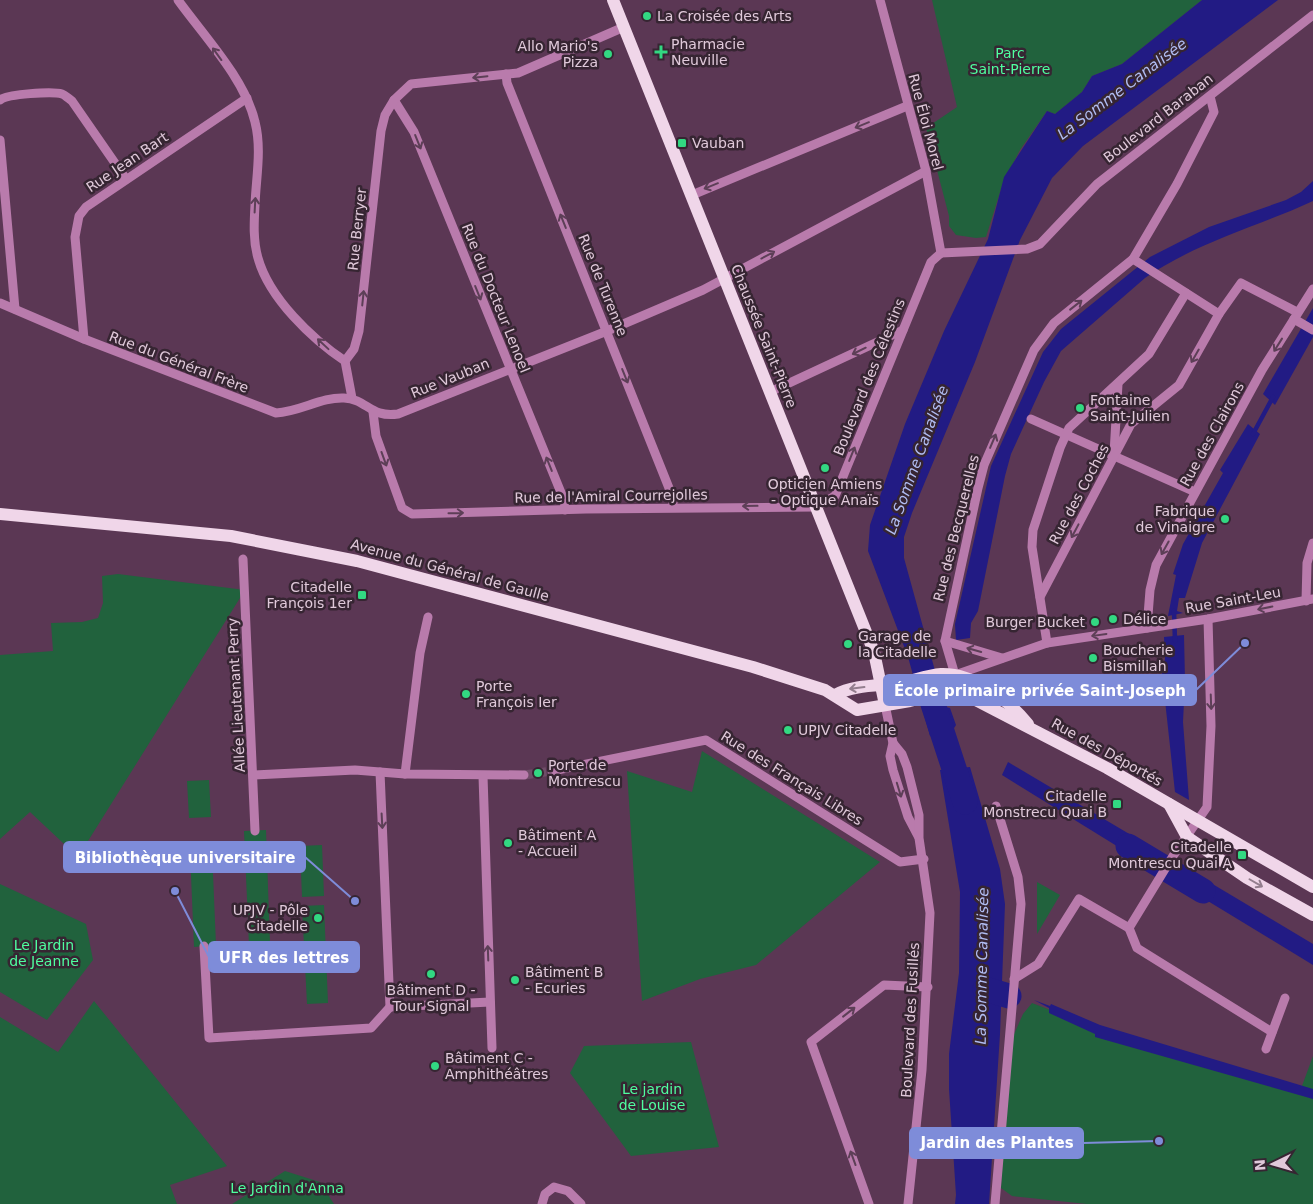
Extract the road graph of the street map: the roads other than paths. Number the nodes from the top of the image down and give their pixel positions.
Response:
1 (178, 0) edge
2 (613, 0) edge
3 (880, 0) edge
4 (1313, 15) edge
5 (624, 27) junction
6 (506, 74) junction
7 (1210, 96) junction
8 (247, 98) junction
9 (0, 100) edge
10 (394, 100) junction
11 (907, 106) junction
12 (0, 140) edge
13 (926, 171) junction
14 (126, 179) junction
15 (692, 195) junction
16 (941, 253) junction
17 (1133, 259) junction
18 (725, 279) junction
19 (1313, 289) edge
20 (1186, 293) junction
21 (0, 303) edge
22 (15, 309) junction
23 (1219, 314) junction
24 (1298, 318) junction
25 (903, 330) junction
26 (1313, 330) edge
27 (607, 331) junction
28 (84, 339) junction
29 (346, 361) junction
30 (510, 369) junction
31 (1118, 384) junction
32 (770, 392) junction
33 (352, 398) junction
34 (373, 412) junction
35 (1030, 418) dead end
36 (1066, 434) junction
37 (1114, 456) junction
38 (1196, 492) junction
39 (816, 507) junction
40 (673, 508) junction
41 (565, 510) junction
42 (0, 514) edge
43 (1313, 543) edge
44 (243, 559) dead end
45 (1040, 597) junction
46 (1309, 600) edge
47 (428, 617) dead end
48 (1208, 619) junction
49 (1147, 628) junction
50 (945, 642) junction
51 (1047, 642) junction
52 (1002, 658) junction
53 (955, 675) junction
54 (881, 685) junction
55 (835, 695) junction
56 (885, 705) junction
57 (1030, 726) junction
58 (893, 743) junction
59 (552, 771) tunnel mouth
60 (380, 772) junction
61 (405, 774) junction
62 (253, 775) junction
63 (524, 775) tunnel mouth
64 (483, 776) junction
65 (1169, 804) junction
66 (996, 806) dead end
67 (1198, 822) junction
68 (255, 831) dead end
69 (1187, 837) junction
70 (919, 838) junction
71 (924, 859) junction
72 (1313, 887) edge
73 (1313, 915) edge
74 (1128, 928) junction
75 (204, 946) dead end
76 (1014, 979) junction
77 (928, 987) junction
78 (1284, 998) dead end
79 (490, 1002) junction
80 (390, 1007) junction
81 (1272, 1032) junction
82 (492, 1048) dead end
83 (1266, 1049) dead end
84 (542, 1204) edge
85 (582, 1204) edge
86 (869, 1204) edge
87 (908, 1204) edge
88 (995, 1204) edge

8 -> 1 street
2 - 5 main road, Chaussée Saint-Pierre
3 - 11 street, Rue Éloi Morel
4 - 7 street, Boulevard Baraban
5 - 6 street
5 - 15 main road, Chaussée Saint-Pierre
6 -> 10 street
27 -> 6 street, Rue de Turenne
7 - 16 street, Boulevard Baraban
7 - 17 street
8 - 14 street, Rue Jean Bart
29 -> 8 street
9 - 14 street
29 -> 10 street, Rue Berryer
10 -> 30 street, Rue du Docteur Lenoel
11 - 13 street, Rue Éloi Morel
11 -> 15 street
12 - 22 street
13 - 16 street, Rue Éloi Morel
18 -> 13 street, Rue Vauban
14 - 28 street, Rue Jean Bart
15 - 18 main road, Chaussée Saint-Pierre
16 - 25 street, Boulevard des Célestins
17 - 20 street
50 -> 17 street, Rue des Becquerelles
18 - 27 street, Rue Vauban
18 - 32 main road, Chaussée Saint-Pierre
19 - 24 street, Rue des Clairons
20 - 23 street
20 - 31 street
21 - 22 street, Rue du Général Frère
22 - 28 street, Rue du Général Frère
23 - 24 street, Rue des Coches
23 -> 37 street, Rue des Coches
24 - 26 street
24 -> 38 street, Rue des Clairons
25 -> 32 street
39 -> 25 street, Boulevard des Célestins
27 - 30 street, Rue Vauban
27 -> 40 street, Rue de Turenne
28 - 33 street, Rue du Général Frère
29 - 33 street
30 - 34 street, Rue Vauban
41 -> 30 street, Rue du Docteur Lenoel
31 - 36 street
31 - 37 street
32 - 39 main road, Chaussée Saint-Pierre
33 - 34 street, Rue Vauban
34 -> 41 street, Rue de l'Amiral Courrejolles
35 - 36 street
36 - 37 street
36 - 45 street
37 - 38 street
37 -> 45 street, Rue des Coches
38 -> 49 street, Rue des Clairons
39 -> 40 street, Rue de l'Amiral Courrejolles
39 - 54 main road, Chaussée Saint-Pierre
40 - 41 street, Rue de l'Amiral Courrejolles
42 - 55 main road, Avenue du Général de Gaulle
43 - 46 street
44 - 62 street, Allée Lieutenant Perry
45 - 51 street
46 -> 48 street, Rue Saint-Leu
47 - 61 street
48 - 49 street, Rue Saint-Leu
48 -> 67 street
49 -> 51 street, Rue Saint-Leu
52 -> 50 street
50 - 53 street, Rue des Becquerelles
51 - 52 street, Rue Saint-Leu
52 - 53 street, Rue Saint-Leu
53 - 54 main road, Rue des Déportés
53 - 57 main road, Rue des Déportés
54 -> 55 main road
54 - 56 main road, Chaussée Saint-Pierre
55 - 56 main road
56 - 57 main road, Rue des Déportés
56 - 58 street
57 - 65 main road, Rue des Déportés
58 - 70 street, Boulevard des Fusillés
58 -> 70 street, Boulevard des Fusillés
59 - 71 street, Rue des Français Libres
60 - 61 street
60 - 62 street
60 -> 80 street
61 - 64 street
62 - 68 street, Allée Lieutenant Perry
63 - 64 street
79 -> 64 street
65 - 67 main road, Rue des Déportés
65 - 69 main road, Rue des Déportés
66 - 76 street
67 - 69 street
67 - 72 main road, Rue des Déportés
69 -> 73 main road, Rue des Déportés
69 - 74 street
70 - 71 street, Boulevard des Fusillés
71 - 77 street, Boulevard des Fusillés
74 - 76 street
74 - 81 street
75 - 80 street
76 - 88 street
86 -> 77 street
77 - 87 street, Boulevard des Fusillés
78 - 81 street
79 - 80 street
79 - 82 street
81 - 83 street
84 - 85 street

